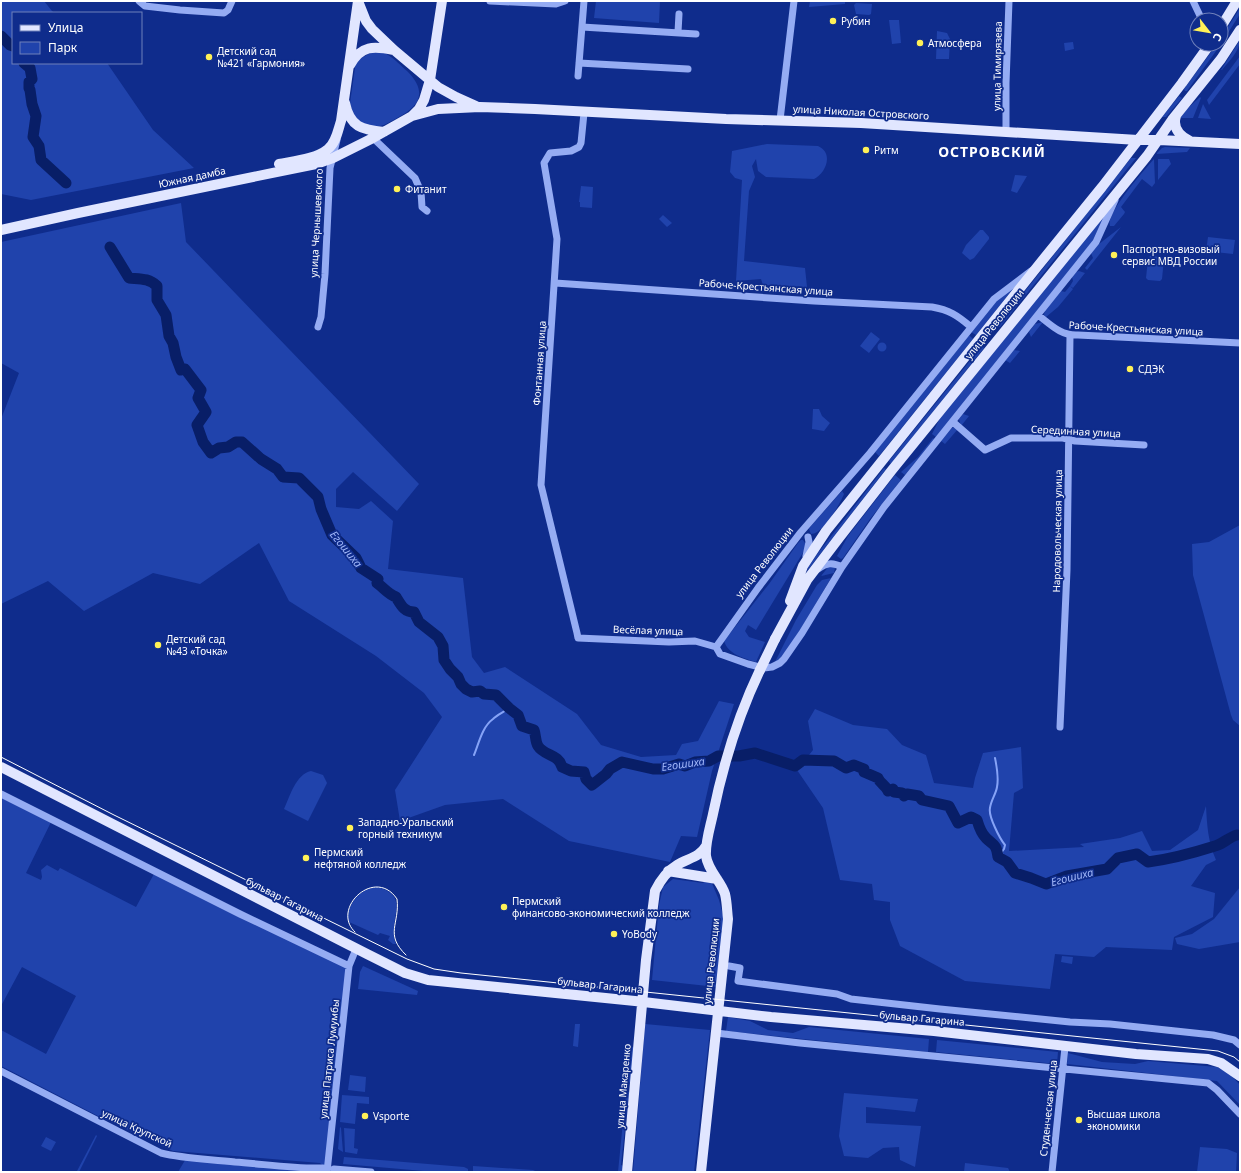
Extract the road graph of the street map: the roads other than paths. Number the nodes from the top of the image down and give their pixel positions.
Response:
1 (139, 1) edge
2 (232, 1) edge
3 (358, 1) edge
4 (442, 1) edge
5 (490, 1) edge
6 (565, 1) edge
7 (584, 1) edge
8 (794, 1) edge
9 (1009, 1) edge
10 (1193, 1) edge
11 (1237, 1) edge
12 (1198, 12) edge
13 (679, 14) dead end
14 (1229, 14) edge
15 (582, 28) junction
16 (1240, 30) edge
17 (678, 32) junction
18 (696, 34) dead end
19 (394, 50) junction
20 (1202, 52) edge
21 (1205, 52) edge
22 (1201, 58) junction
23 (579, 63) junction
24 (348, 68) junction
25 (688, 69) dead end
26 (578, 76) dead end
27 (430, 80) junction
28 (1182, 83) junction
29 (1194, 93) junction
30 (344, 98) junction
31 (480, 107) junction
32 (584, 113) junction
33 (412, 116) junction
34 (1176, 116) junction
35 (341, 120) junction
36 (780, 120) junction
37 (384, 132) junction
38 (1006, 132) junction
39 (373, 138) junction
40 (1138, 140) junction
41 (1158, 140) junction
42 (1190, 141) junction
43 (1240, 144) edge
44 (314, 156) joint
45 (333, 158) junction
46 (1119, 191) junction
47 (427, 210) dead end
48 (1, 223) edge
49 (1, 230) edge
50 (1037, 266) junction
51 (555, 283) junction
52 (1038, 315) junction
53 (993, 323) junction
54 (971, 327) junction
55 (318, 328) dead end
56 (1004, 331) junction
57 (1070, 336) junction
58 (1240, 343) edge
59 (953, 422) junction
60 (1069, 440) junction
61 (1144, 445) dead end
62 (826, 531) junction
63 (801, 532) junction
64 (808, 537) junction
65 (839, 538) junction
66 (834, 563) junction
67 (803, 566) junction
68 (842, 567) junction
69 (813, 573) junction
70 (578, 638) joint
71 (775, 639) junction
72 (716, 647) junction
73 (1060, 727) dead end
74 (1, 767) edge
75 (1, 794) edge
76 (706, 846) junction
77 (668, 871) junction
78 (717, 879) junction
79 (356, 949) junction
80 (348, 966) junction
81 (729, 966) dead end
82 (643, 1002) junction
83 (718, 1010) junction
84 (716, 1032) junction
85 (1240, 1045) edge
86 (1065, 1047) junction
87 (1063, 1069) junction
88 (1, 1071) edge
89 (1240, 1076) edge
90 (1240, 1114) edge
91 (328, 1170) edge
92 (371, 1172) edge
93 (627, 1172) edge
94 (701, 1172) edge
95 (1052, 1172) edge

1 - 2 street
3 - 19 main road, улица Чернышевского
3 - 24 main road, улица Чернышевского
4 - 27 main road
5 - 6 street
7 - 15 street
8 - 36 street
9 - 38 street, улица Тимирязева
10 - 12 street
11 - 14 main road
13 - 17 street
15 - 17 street
15 - 23 street
16 - 29 main road, улица Революции
17 - 18 street
19 - 24 main road
19 - 27 main road
20 - 22 street
21 - 22 main road, улица Революции
22 - 28 main road, улица Революции
23 - 25 street
23 - 26 street
24 - 30 main road, улица Чернышевского
27 - 31 main road, улица Николая Островского
27 - 33 main road
28 - 29 main road
28 - 40 main road, улица Революции
29 - 34 main road, улица Революции
30 - 35 main road, улица Чернышевского
30 - 37 main road
31 - 32 main road, улица Николая Островского
31 - 33 main road, улица Николая Островского
32 - 36 main road, улица Николая Островского
32 - 51 street, Фонтанная улица
33 - 37 main road
34 - 41 main road, улица Революции
34 - 42 main road
35 - 44 main road, улица Чернышевского
35 - 45 street, улица Чернышевского
36 - 38 main road, улица Николая Островского
37 - 39 main road, Южная дамба
38 - 40 main road, улица Николая Островского
39 - 45 main road, Южная дамба
39 - 47 street
40 - 41 main road, улица Николая Островского
40 - 50 main road, улица Революции
41 - 42 main road, улица Николая Островского
41 - 46 main road, улица Революции
42 - 43 main road, улица Николая Островского
44 - 48 main road, Южная дамба
45 - 49 main road, Южная дамба
45 - 55 street, улица Чернышевского
46 - 52 street
46 - 56 main road, улица Революции
50 - 53 main road, улица Революции
50 - 54 street, улица Революции
51 - 54 street, Рабоче-Крестьянская улица
51 - 70 street, Фонтанная улица
52 - 57 street, Рабоче-Крестьянская улица
52 - 59 street
53 - 56 main road
53 - 62 main road, улица Революции
54 - 63 street, улица Революции
56 - 65 main road, улица Революции
57 - 58 street, Рабоче-Крестьянская улица
57 - 60 street, Народовольческая улица
59 - 60 street, Серединная улица
59 - 68 street
60 - 61 street, Серединная улица
60 - 73 street, Народовольческая улица
62 - 64 street
62 - 67 main road, улица Революции
63 - 64 street
63 - 72 street, улица Революции
64 - 67 street
65 - 66 street
65 - 69 main road, улица Революции
66 - 68 street
66 - 69 street
67 - 71 main road, улица Революции
68 - 72 street
69 - 71 main road, улица Революции
70 - 72 street, Весёлая улица
71 - 76 main road, улица Революции, bridge
74 - 79 main road, бульвар Гагарина
75 - 80 street
76 - 77 main road
76 - 78 main road, улица Революции
77 - 78 main road
77 - 82 main road
78 - 83 main road, улица Революции
79 - 80 street, улица Патриса Лумумбы
79 - 82 main road, бульвар Гагарина
80 - 91 street, улица Патриса Лумумбы
81 - 85 street, бульвар Гагарина
82 - 83 main road, бульвар Гагарина
82 - 93 main road, улица Макаренко
83 - 84 main road
83 - 86 main road, бульвар Гагарина
84 - 87 street
84 - 94 main road
86 - 87 street, Студенческая улица
86 - 89 main road, бульвар Гагарина
87 - 90 street
87 - 95 street, Студенческая улица
88 - 91 street, улица Крупской
91 - 92 street, улица Крупской

